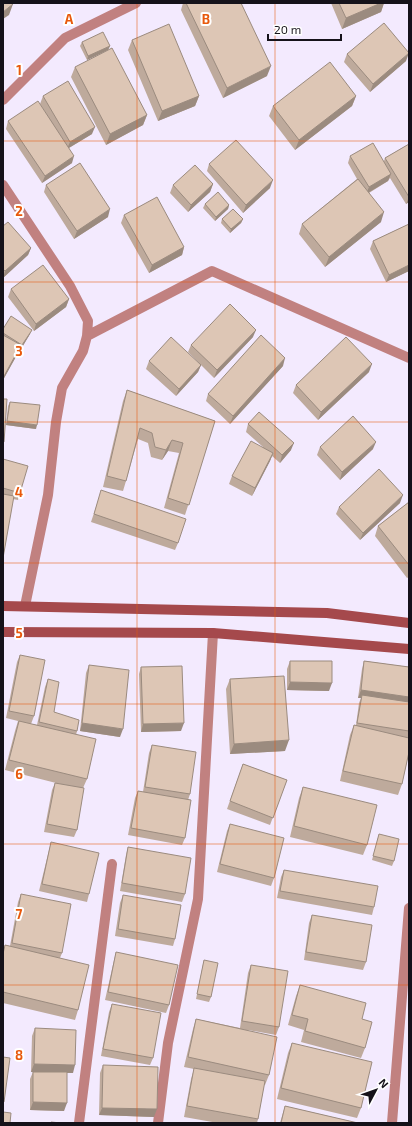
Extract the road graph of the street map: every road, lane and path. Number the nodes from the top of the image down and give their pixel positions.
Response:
1 (136, 3) edge
2 (3, 100) edge
3 (3, 185) edge
4 (87, 336) junction
5 (409, 358) edge
6 (3, 606) edge
7 (25, 606) junction
8 (409, 623) edge
9 (3, 632) edge
10 (213, 633) junction
11 (409, 649) edge
12 (112, 864) dead end
13 (409, 908) edge
14 (405, 1001) edge
15 (79, 1123) edge
16 (158, 1123) edge
17 (392, 1123) edge

1 - 2 street
3 - 4 street
4 - 5 street
4 - 7 street
6 - 7 street
7 - 8 street
9 - 10 street
10 - 11 street
10 - 16 street
12 - 15 street
13 - 14 street
14 - 17 street

